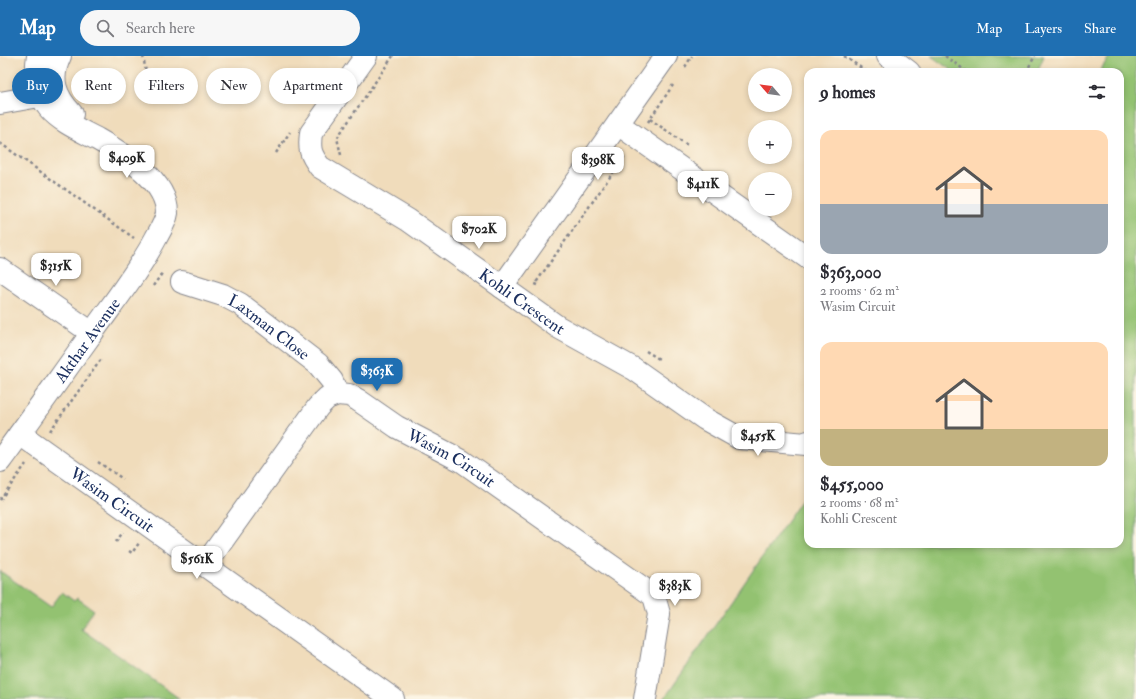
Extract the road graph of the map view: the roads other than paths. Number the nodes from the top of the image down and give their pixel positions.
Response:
1 (38, 56) edge
2 (60, 56) edge
3 (366, 56) edge
4 (666, 56) edge
5 (888, 56) edge
6 (36, 68) edge
7 (55, 68) edge
8 (904, 68) edge
9 (12, 101) edge
10 (0, 103) edge
11 (48, 104) edge
12 (618, 124) junction
13 (804, 255) edge
14 (0, 269) edge
15 (182, 282) dead end
16 (502, 287) junction
17 (92, 333) junction
18 (337, 394) junction
19 (20, 434) junction
20 (804, 444) edge
21 (0, 462) edge
22 (205, 565) junction
23 (394, 699) edge
24 (646, 699) edge

1 - 6 street
2 - 7 street
3 - 16 street, Kohli Crescent
4 - 12 street
5 - 8 street
9 - 10 street
11 - 17 street, Akthar Avenue
12 - 13 street
12 - 16 street
14 - 17 street
15 - 18 street, Laxman Close
16 - 20 street, Kohli Crescent
17 - 19 street, Akthar Avenue
18 - 22 street
18 - 24 street, Wasim Circuit
19 - 21 street, Akthar Avenue
19 - 22 street, Wasim Circuit
22 - 23 street, Wasim Circuit

